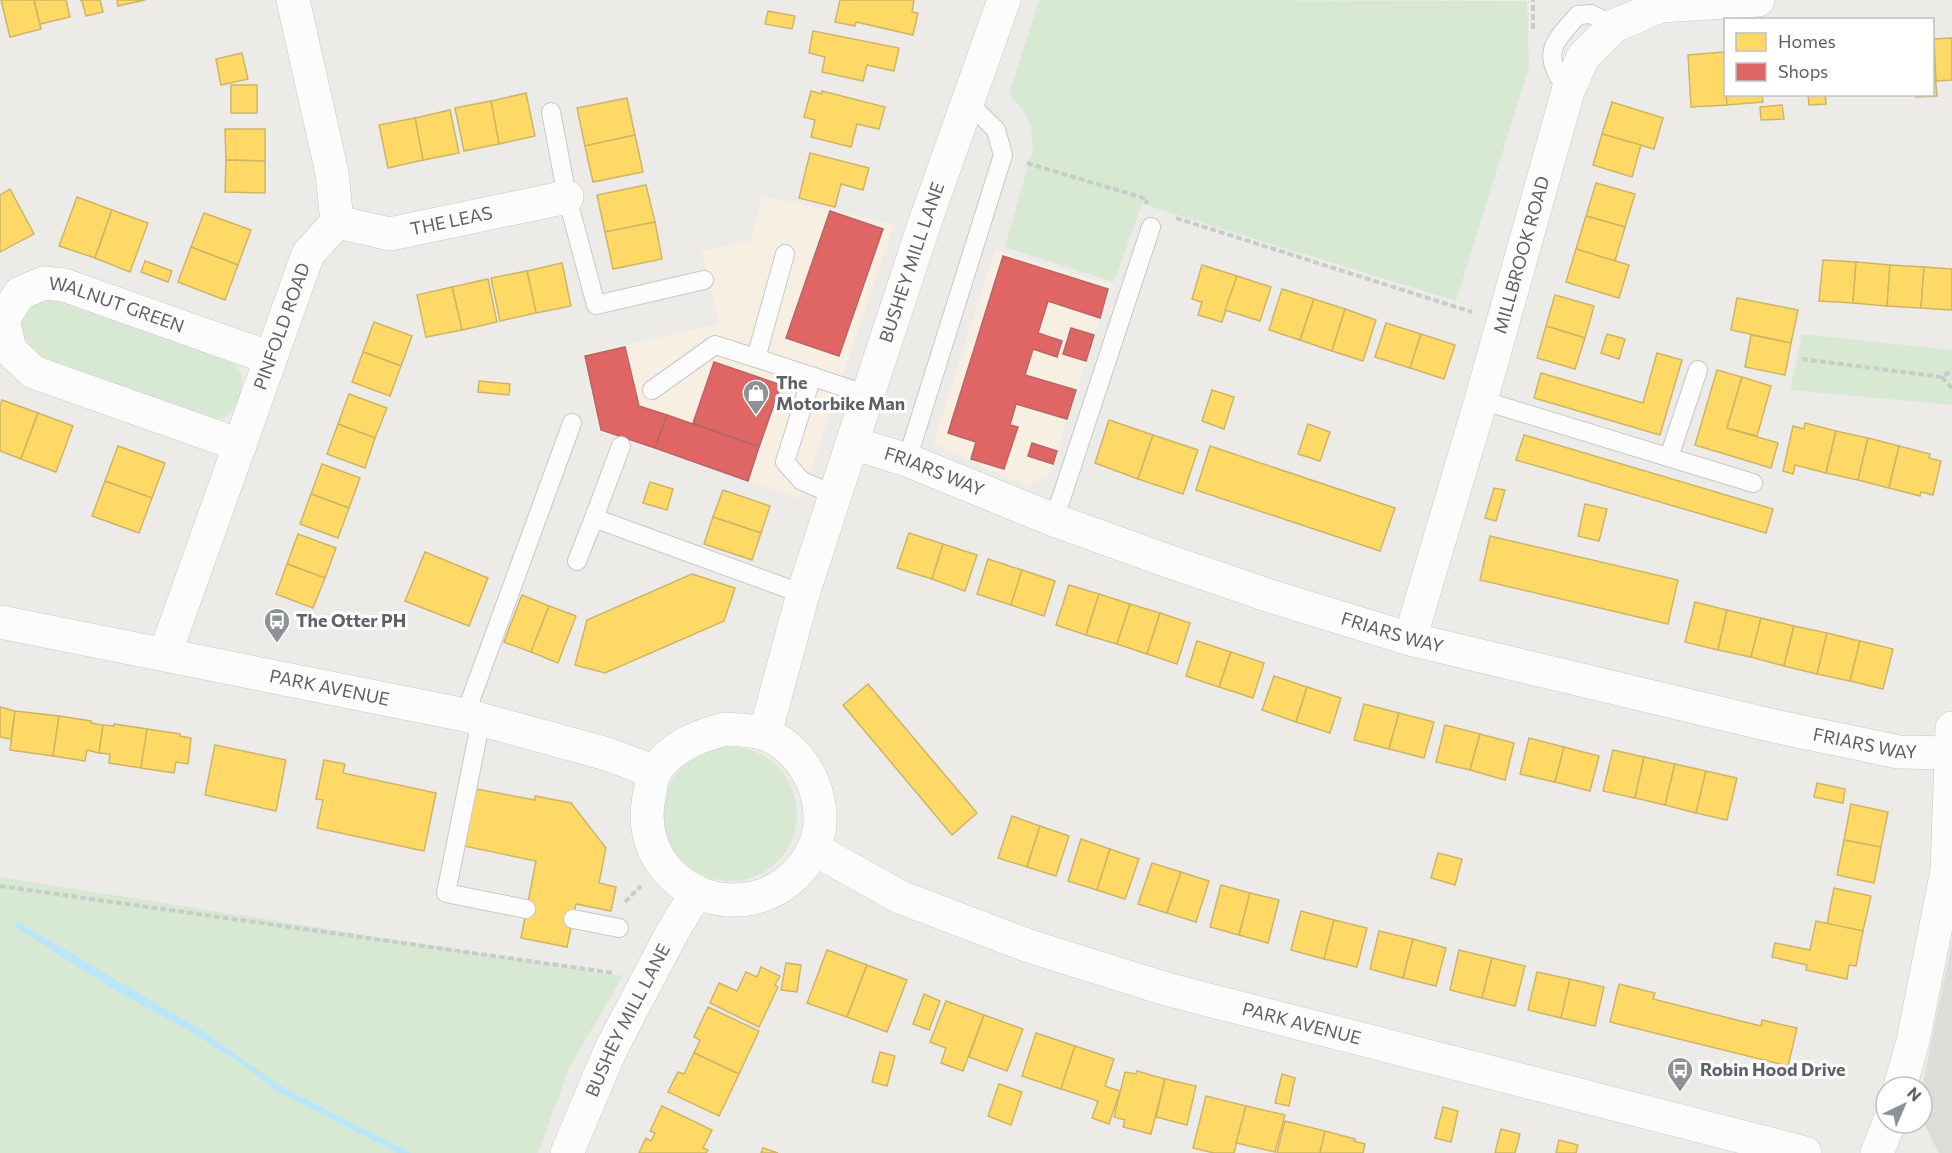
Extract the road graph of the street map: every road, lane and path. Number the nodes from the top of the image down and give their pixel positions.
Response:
1 (293, 0) edge
2 (1004, 0) edge
3 (1758, 0) edge
4 (968, 102) junction
5 (551, 112) dead end
6 (1003, 155) junction
7 (567, 197) junction
8 (1168, 216) dead end
9 (1151, 219) joint
10 (337, 222) junction
11 (785, 254) dead end
12 (704, 280) dead end
13 (2, 318) edge
14 (1504, 322) junction
15 (270, 358) junction
16 (756, 358) junction
17 (1802, 359) dead end
18 (1698, 370) dead end
19 (1952, 370) edge
20 (812, 376) junction
21 (1942, 377) junction
22 (1952, 388) edge
23 (652, 390) dead end
24 (868, 395) junction
25 (1481, 400) junction
26 (572, 423) dead end
27 (852, 443) junction
28 (240, 445) junction
29 (621, 446) dead end
30 (1669, 457) junction
31 (907, 460) junction
32 (1753, 483) dead end
33 (835, 495) junction
34 (594, 518) junction
35 (1054, 520) junction
36 (577, 561) dead end
37 (803, 594) junction
38 (0, 622) edge
39 (1410, 639) junction
40 (165, 654) junction
41 (473, 717) junction
42 (765, 734) junction
43 (1951, 740) edge
44 (655, 772) junction
45 (814, 849) junction
46 (662, 865) junction
47 (0, 886) edge
48 (696, 893) junction
49 (526, 909) dead end
50 (573, 919) dead end
51 (611, 926) joint
52 (648, 977) junction
53 (1903, 1075) edge
54 (1884, 1135) edge
55 (567, 1153) edge
56 (1805, 1153) edge
57 (1877, 1153) edge

1 - 10 street
2 - 4 street, BUSHEY MILL LANE
3 - 14 street, MILLBROOK ROAD
4 - 6 lane
4 - 24 street, BUSHEY MILL LANE
5 - 7 lane
6 - 9 path
6 - 31 lane
7 - 10 street, THE LEAS
7 - 12 lane
8 - 14 path
9 - 35 lane
10 - 15 street, PINFOLD ROAD
11 - 16 lane
13 - 15 street, WALNUT GREEN
13 - 28 street, WALNUT GREEN
14 - 25 street, MILLBROOK ROAD
15 - 28 street, PINFOLD ROAD
16 - 20 lane
16 - 23 lane
17 - 21 path
18 - 30 lane
19 - 21 path
20 - 24 lane
20 - 33 lane
21 - 22 path
24 - 27 street, BUSHEY MILL LANE
25 - 30 lane
25 - 39 street, MILLBROOK ROAD
26 - 41 lane
27 - 31 street, FRIARS WAY
27 - 33 street, BUSHEY MILL LANE
28 - 40 street, PINFOLD ROAD
29 - 34 lane
30 - 32 lane
31 - 35 street, FRIARS WAY
33 - 37 street, BUSHEY MILL LANE
34 - 36 lane
34 - 37 lane
35 - 39 street, FRIARS WAY
37 - 42 street, BUSHEY MILL LANE
38 - 40 street, PARK AVENUE
39 - 43 street, FRIARS WAY
40 - 41 street, PARK AVENUE
41 - 44 street, PARK AVENUE
41 - 49 lane
42 - 44 street
42 - 45 street
43 - 53 street
44 - 46 street
45 - 48 street
45 - 56 street, PARK AVENUE
46 - 48 street
46 - 51 path
47 - 52 path
48 - 52 street, BUSHEY MILL LANE
50 - 51 lane
52 - 55 street, BUSHEY MILL LANE
54 - 57 street

